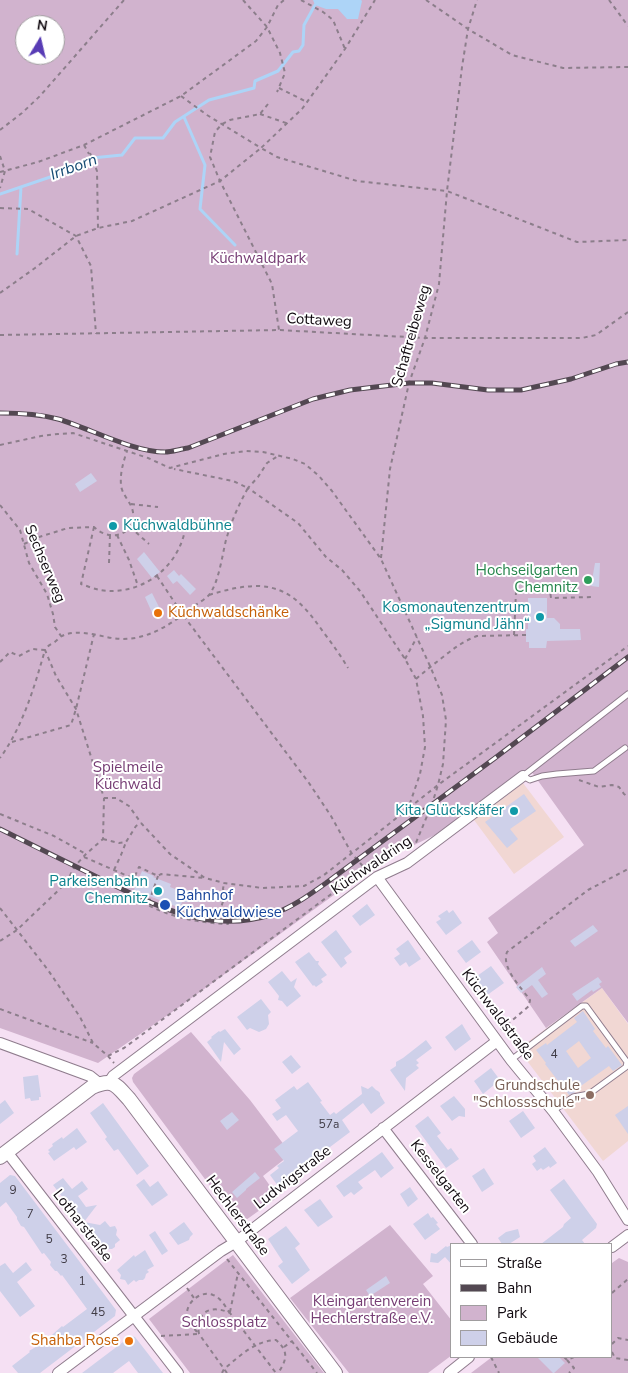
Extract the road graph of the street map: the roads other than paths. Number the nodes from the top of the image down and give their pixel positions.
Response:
1 (628, 694) edge
2 (625, 748) dead end
3 (523, 776) junction
4 (377, 877) junction
5 (496, 1039) junction
6 (0, 1043) edge
7 (511, 1060) junction
8 (105, 1083) junction
9 (553, 1111) junction
10 (383, 1128) junction
11 (3, 1154) edge
12 (628, 1220) edge
13 (628, 1235) edge
14 (236, 1242) junction
15 (471, 1243) edge
16 (613, 1246) edge
17 (134, 1317) junction
18 (469, 1358) edge
19 (58, 1373) edge
20 (178, 1373) edge
21 (334, 1373) edge
22 (449, 1373) edge

1 - 3 lane, Küchwaldring
2 - 3 lane
3 - 4 street, Küchwaldring
4 - 5 street, Küchwaldstraße
4 - 8 street, Küchwaldring
5 - 7 street, Küchwaldstraße
5 - 10 street, Ludwigstraße
6 - 8 street
7 - 9 street, Küchwaldstraße
7 - 9 lane
8 - 11 main road
8 - 14 main road, Hechlerstraße
9 - 12 street, Küchwaldstraße
10 - 14 street, Ludwigstraße
10 - 15 street, Kesselgarten
11 - 17 street, Lotharstraße
13 - 16 street
14 - 17 street, Ludwigstraße
14 - 21 main road, Hechlerstraße
17 - 19 street, Ludwigstraße
17 - 20 street
18 - 22 street

